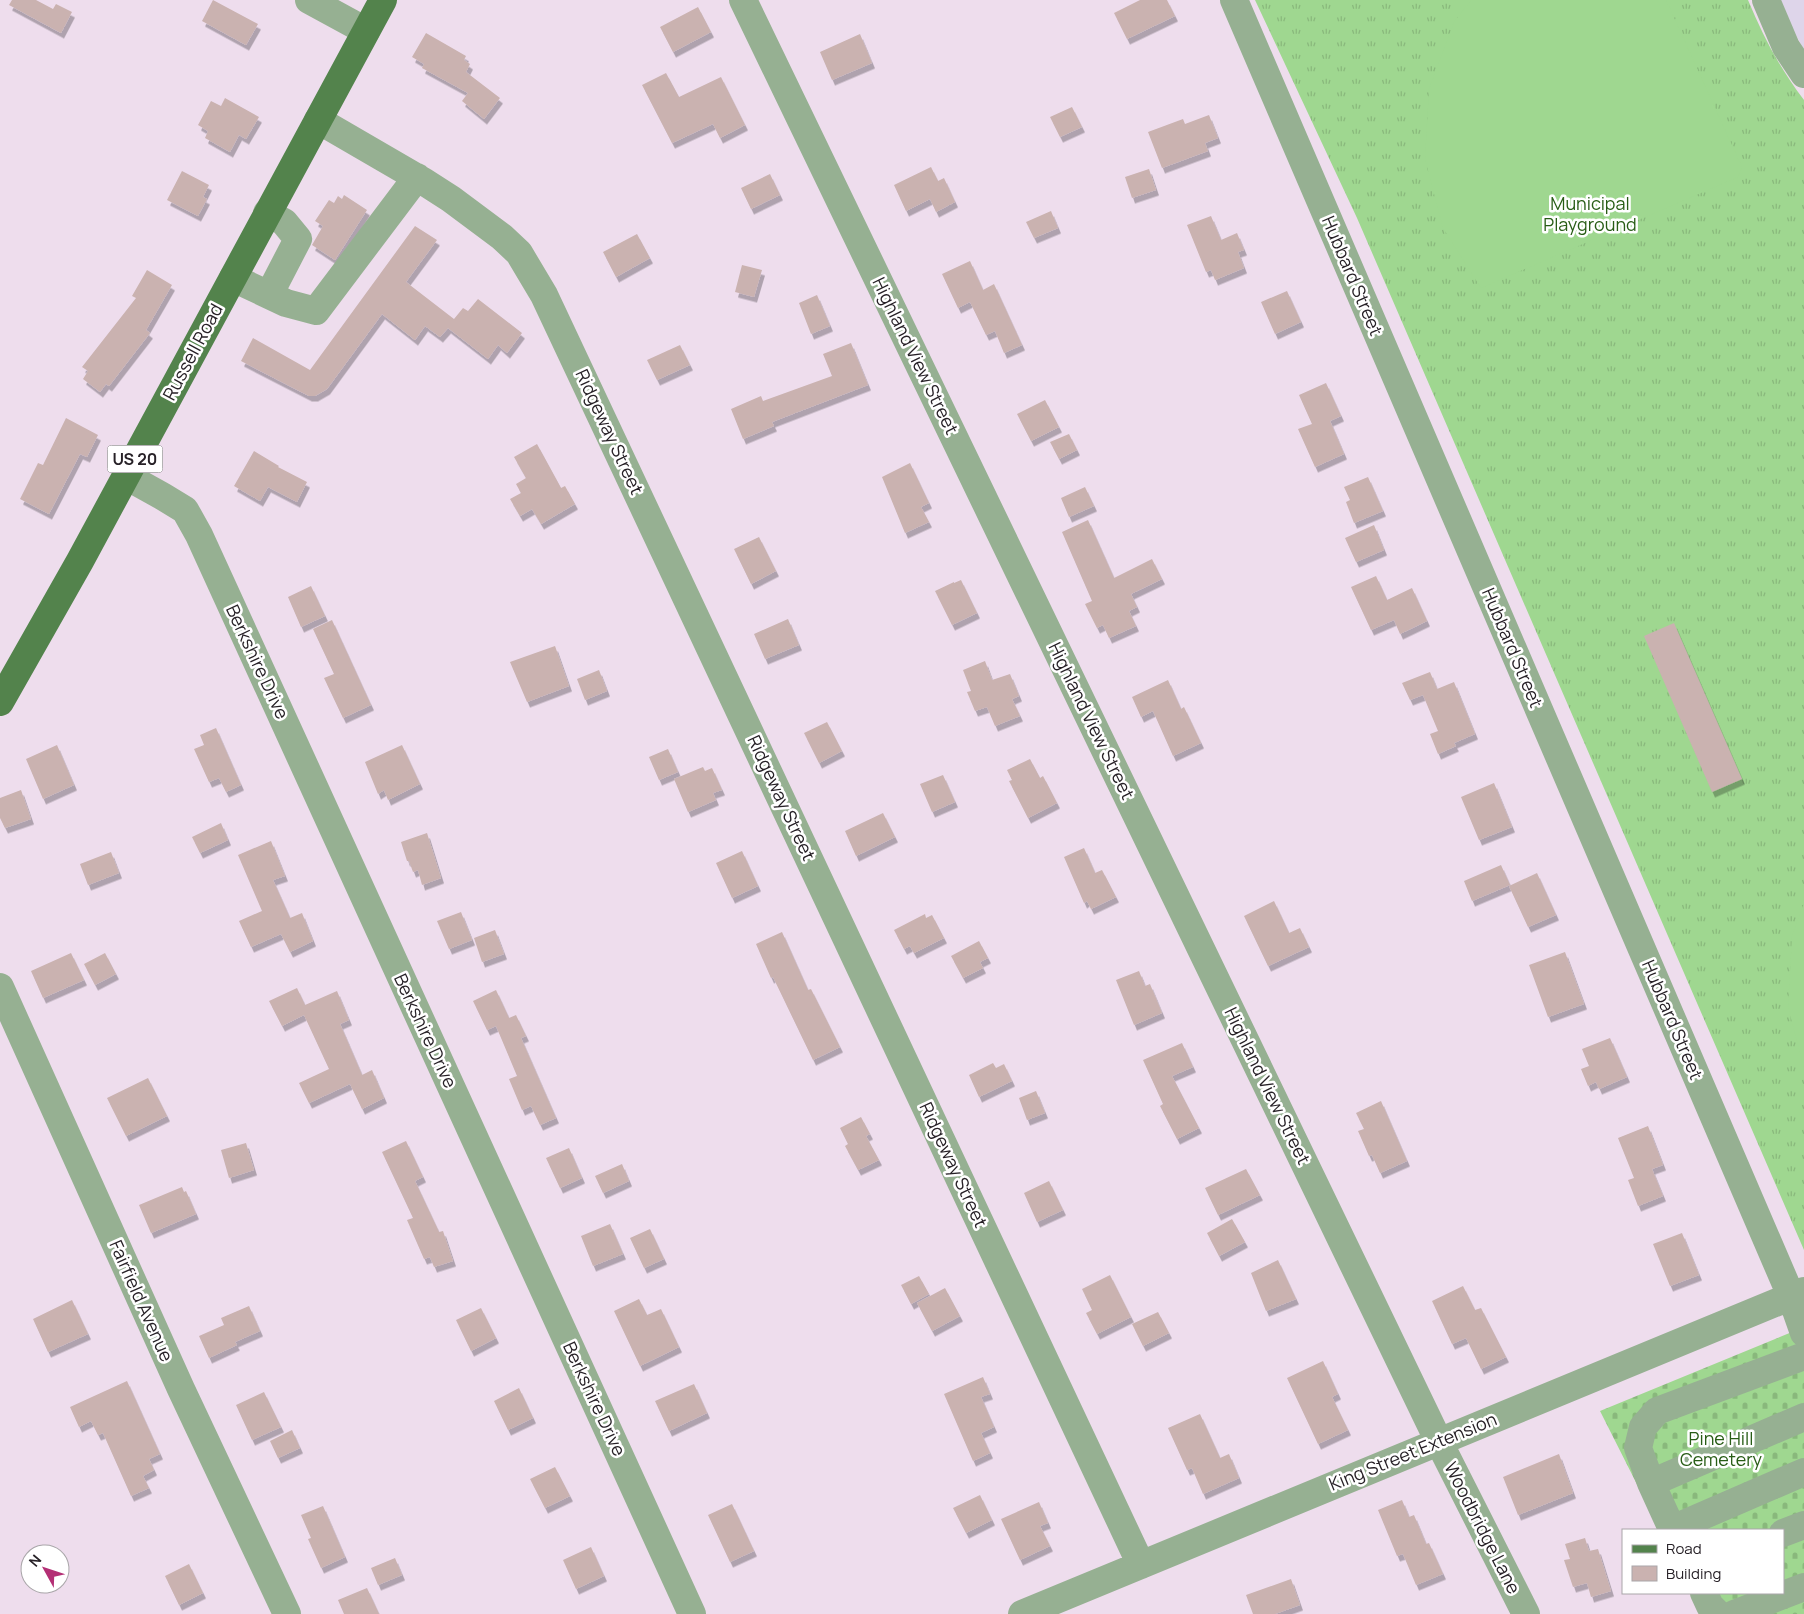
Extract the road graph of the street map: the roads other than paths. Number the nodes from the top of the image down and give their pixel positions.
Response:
1 (309, 0) edge
2 (383, 0) edge
3 (743, 0) edge
4 (1234, 0) edge
5 (1766, 0) edge
6 (366, 31) junction
7 (1804, 74) edge
8 (318, 120) junction
9 (417, 178) junction
10 (268, 213) junction
11 (233, 278) junction
12 (269, 295) junction
13 (126, 476) junction
14 (0, 702) edge
15 (0, 987) edge
16 (1798, 1293) edge
17 (1804, 1333) edge
18 (1804, 1356) edge
19 (1804, 1417) edge
20 (1439, 1442) junction
21 (1804, 1472) edge
22 (1651, 1483) junction
23 (1804, 1525) edge
24 (1672, 1529) edge
25 (1674, 1529) edge
26 (1784, 1533) edge
27 (1141, 1565) junction
28 (1804, 1587) edge
29 (1704, 1594) edge
30 (287, 1614) edge
31 (692, 1614) edge
32 (1022, 1614) edge
33 (1526, 1614) edge
34 (1718, 1614) edge
35 (1734, 1614) edge

1 - 6 street
2 - 6 main road, Russell Road / US 20
3 - 20 street, Highland View Street
4 - 16 street, Hubbard Street
5 - 7 street
6 - 8 main road, Russell Road / US 20
8 - 9 street, Ridgeway Street
8 - 10 main road, Russell Road / US 20
9 - 12 street
9 - 27 street, Ridgeway Street
10 - 11 main road, Russell Road / US 20
10 - 12 street
11 - 12 street
11 - 13 main road, Russell Road / US 20
13 - 14 main road, Russell Road / US 20
13 - 31 street, Berkshire Drive
15 - 30 street, Fairfield Avenue
16 - 17 street, Hubbard Street
16 - 20 street, King Street Extension
18 - 22 street
19 - 22 street
20 - 27 street, King Street Extension
20 - 33 street, Woodbridge Lane
21 - 25 street
22 - 24 street
23 - 26 street
27 - 32 street, King Street Extension
28 - 35 street
29 - 34 street

